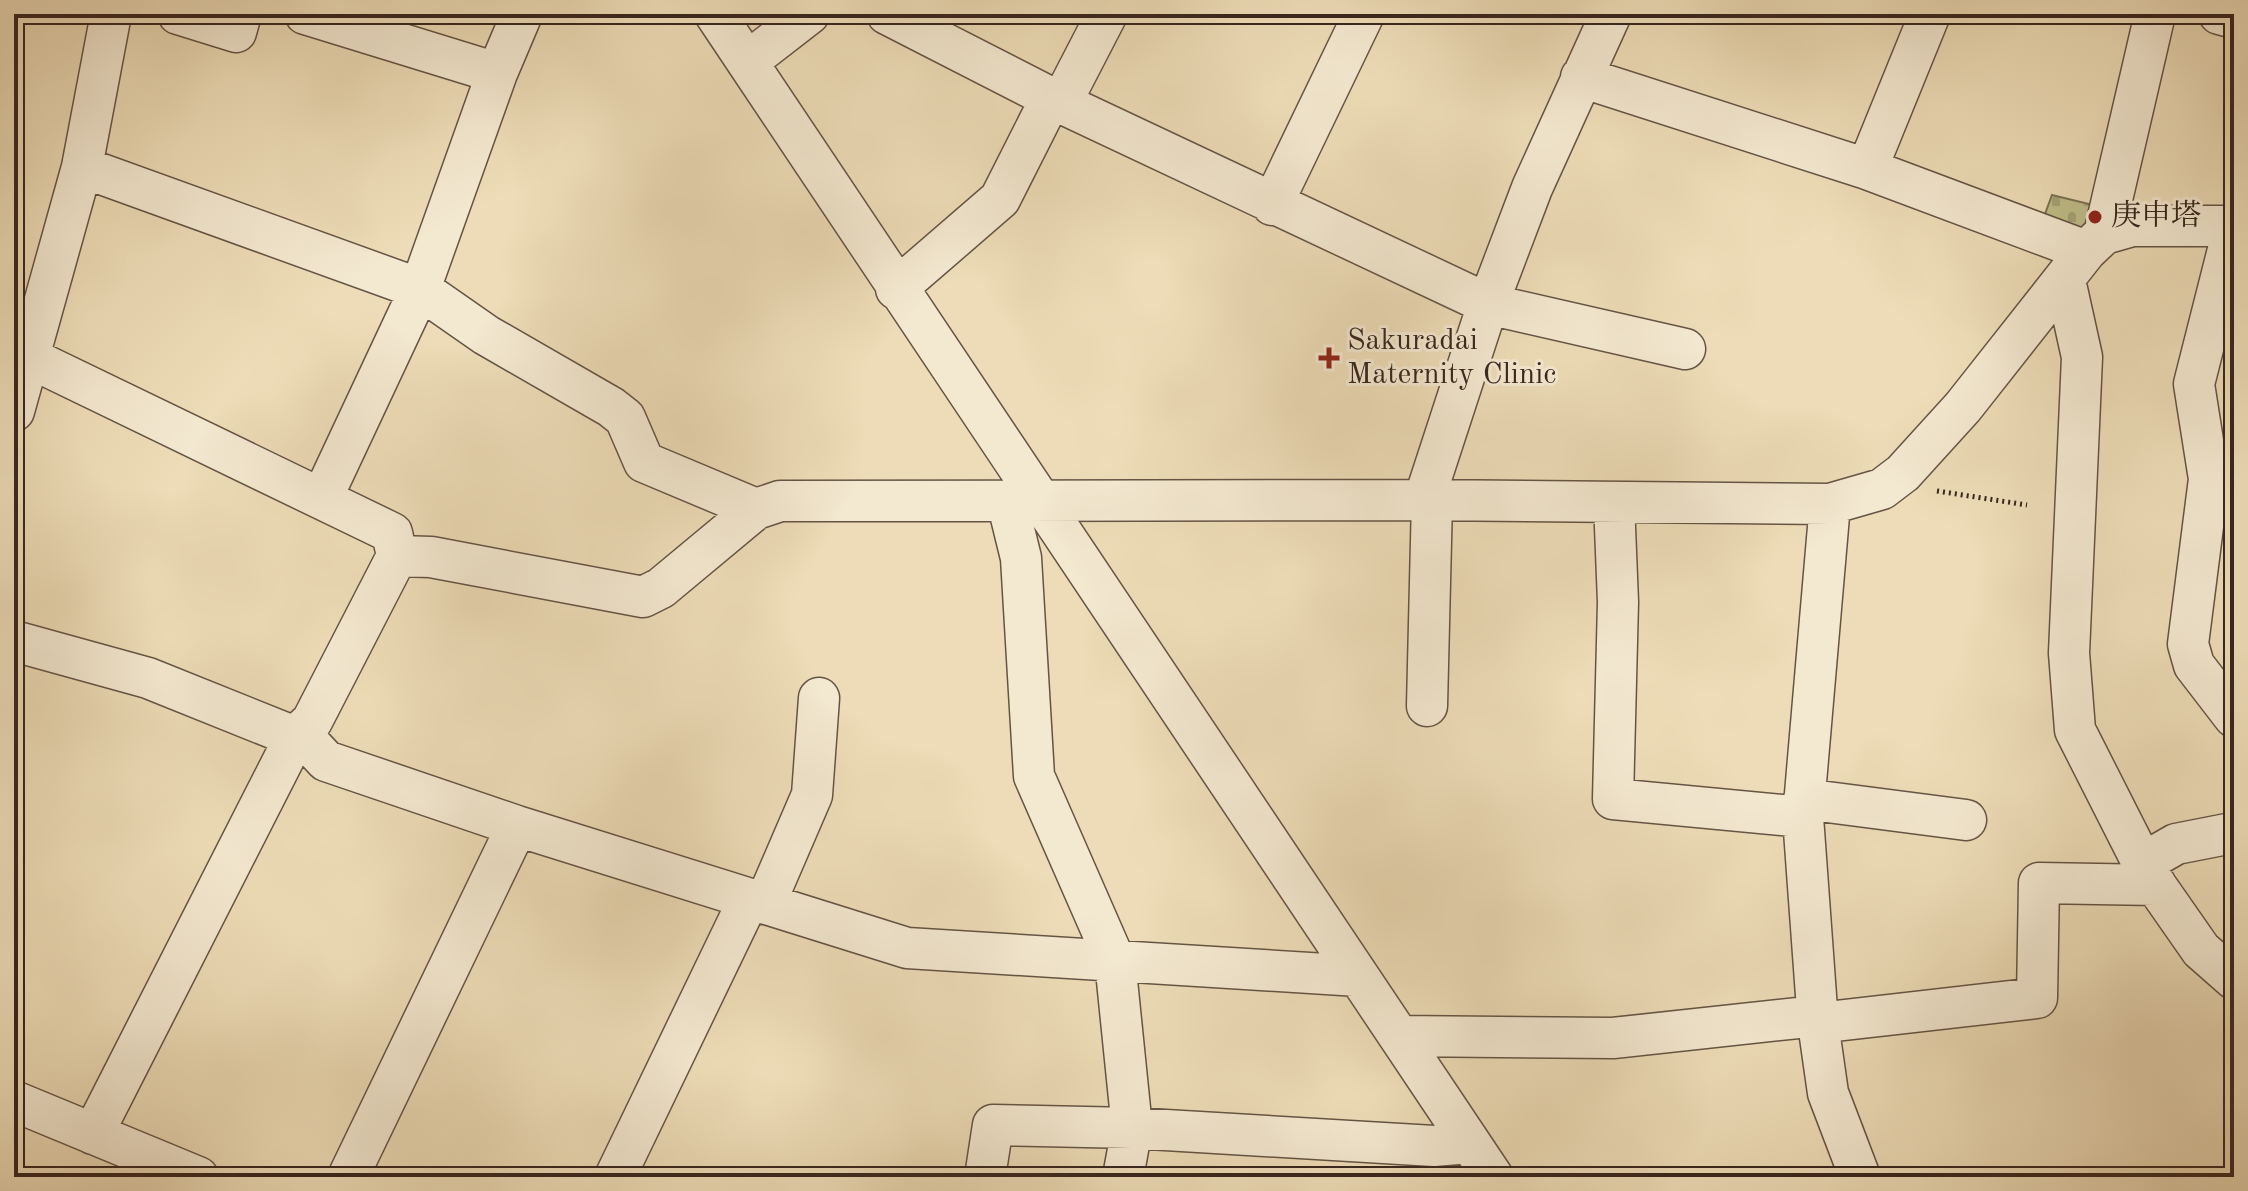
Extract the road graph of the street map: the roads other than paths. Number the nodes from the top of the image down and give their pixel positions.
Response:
1 (111, 14) edge
2 (178, 14) edge
3 (241, 14) edge
4 (305, 14) edge
5 (522, 14) edge
6 (715, 14) edge
7 (809, 14) edge
8 (887, 14) edge
9 (1107, 14) edge
10 (1364, 14) edge
11 (1611, 14) edge
12 (1930, 14) edge
13 (2155, 14) edge
14 (2219, 14) edge
15 (2234, 18) edge
16 (747, 62) junction
17 (497, 73) junction
18 (1581, 77) junction
19 (1056, 100) junction
20 (82, 167) junction
21 (1867, 169) junction
22 (1272, 205) junction
23 (2234, 226) edge
24 (2085, 255) junction
25 (420, 289) junction
26 (896, 289) junction
27 (1488, 304) junction
28 (26, 345) edge
29 (1685, 349) dead end
30 (14, 411) edge
31 (322, 498) junction
32 (1428, 500) junction
33 (1023, 501) junction
34 (1614, 502) junction
35 (1830, 504) junction
36 (756, 509) junction
37 (397, 556) junction
38 (14, 641) edge
39 (819, 698) dead end
40 (1427, 706) dead end
41 (2234, 717) edge
42 (295, 737) junction
43 (1804, 808) junction
44 (1966, 820) dead end
45 (517, 826) junction
46 (2227, 834) dead end
47 (2149, 874) junction
48 (757, 901) junction
49 (1115, 961) junction
50 (1358, 976) junction
51 (2234, 979) edge
52 (1818, 1020) junction
53 (1399, 1036) junction
54 (14, 1101) edge
55 (1132, 1128) junction
56 (93, 1134) junction
57 (1469, 1143) junction
58 (1356, 1159) edge
59 (198, 1177) edge
60 (348, 1177) edge
61 (615, 1177) edge
62 (985, 1177) edge
63 (1123, 1177) edge
64 (1493, 1177) edge
65 (1860, 1177) edge

1 - 20 street
2 - 3 street
4 - 17 street
5 - 17 street
6 - 16 street
7 - 16 street
8 - 19 street
9 - 19 street
10 - 22 street
11 - 18 street
12 - 21 street
13 - 24 street
14 - 15 street
16 - 26 street
17 - 25 street
18 - 21 street
18 - 27 street
19 - 22 street
19 - 26 street
20 - 25 street
20 - 28 street
21 - 24 street
22 - 27 street
23 - 24 street
23 - 41 street
24 - 35 street
24 - 47 street
25 - 31 street
25 - 36 street
26 - 33 street
27 - 29 street
27 - 32 street
28 - 30 street
28 - 31 street
31 - 37 street
32 - 33 street
32 - 34 street
32 - 40 street
33 - 36 street
33 - 49 street
33 - 50 street
34 - 35 street
34 - 43 street
35 - 43 street
36 - 37 street
37 - 42 street
38 - 42 street
39 - 48 street
42 - 45 street
42 - 56 street
43 - 44 street
43 - 52 street
45 - 48 street
45 - 60 street
46 - 47 street
47 - 51 street
47 - 52 street
48 - 49 street
48 - 61 street
49 - 50 street
49 - 55 street
50 - 53 street
52 - 53 street
52 - 65 street
53 - 57 street
54 - 56 street
55 - 58 street
55 - 62 street
55 - 63 street
56 - 59 street
57 - 58 street
57 - 64 street

